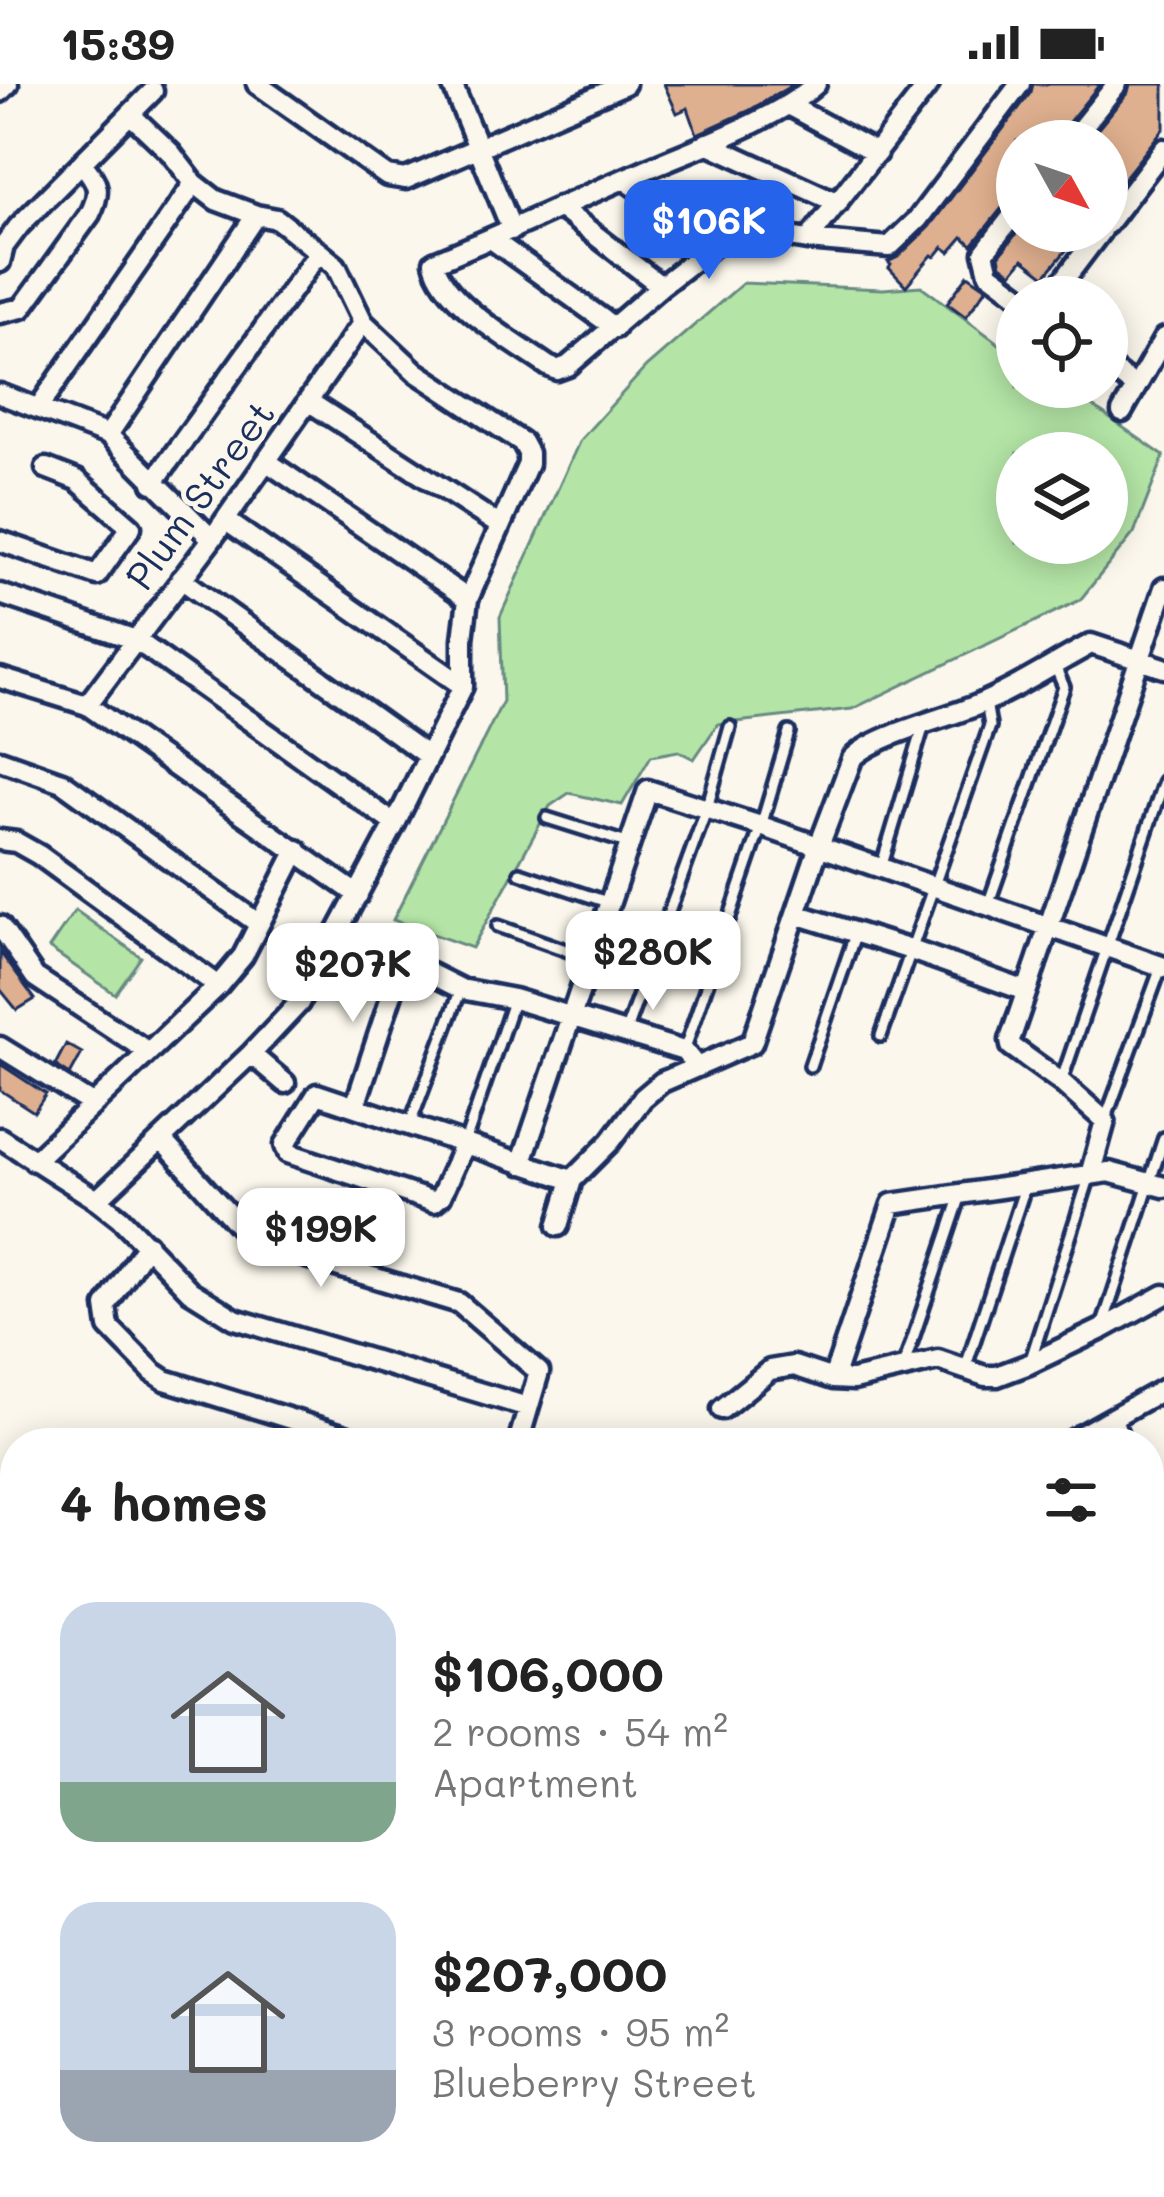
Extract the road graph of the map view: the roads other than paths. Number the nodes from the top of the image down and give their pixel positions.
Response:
1 (8, 84) edge
2 (257, 84) edge
3 (452, 84) edge
4 (625, 84) edge
5 (816, 84) edge
6 (929, 84) edge
7 (1020, 84) edge
8 (1117, 84) edge
9 (0, 92) edge
10 (152, 92) dead end
11 (788, 105) junction
12 (130, 114) junction
13 (1088, 120) edge
14 (707, 143) junction
15 (479, 149) junction
16 (1164, 149) edge
17 (877, 153) junction
18 (82, 163) junction
19 (624, 179) junction
20 (194, 183) junction
21 (1128, 196) edge
22 (838, 202) junction
23 (560, 207) junction
24 (256, 215) junction
25 (512, 230) junction
26 (996, 237) edge
27 (491, 239) junction
28 (808, 240) junction
29 (715, 244) junction
30 (319, 252) junction
31 (1086, 252) edge
32 (0, 262) edge
33 (1067, 276) edge
34 (996, 278) edge
35 (661, 286) junction
36 (0, 313) edge
37 (363, 322) junction
38 (615, 328) junction
39 (1164, 338) edge
40 (1128, 382) edge
41 (1135, 387) junction
42 (0, 394) edge
43 (308, 401) junction
44 (39, 407) junction
45 (1122, 412) dead end
46 (108, 435) junction
47 (266, 461) junction
48 (46, 468) dead end
49 (153, 483) junction
50 (225, 520) junction
51 (499, 525) junction
52 (212, 539) junction
53 (0, 541) edge
54 (181, 579) junction
55 (1164, 588) edge
56 (0, 594) edge
57 (468, 599) junction
58 (136, 640) junction
59 (1139, 660) junction
60 (1054, 664) junction
61 (1164, 668) edge
62 (0, 677) edge
63 (463, 686) junction
64 (986, 702) junction
65 (87, 704) junction
66 (925, 725) junction
67 (730, 727) dead end
68 (789, 732) dead end
69 (428, 756) junction
70 (0, 760) edge
71 (1164, 781) edge
72 (707, 808) junction
73 (548, 818) dead end
74 (395, 824) junction
75 (761, 826) junction
76 (0, 840) edge
77 (630, 844) junction
78 (819, 846) junction
79 (297, 850) junction
80 (881, 868) junction
81 (520, 873) dead end
82 (933, 886) junction
83 (358, 895) junction
84 (610, 903) junction
85 (988, 905) junction
86 (796, 914) junction
87 (259, 924) junction
88 (0, 926) edge
89 (497, 926) dead end
90 (1047, 926) junction
91 (856, 932) junction
92 (1107, 948) junction
93 (911, 950) junction
94 (591, 959) junction
95 (1163, 964) edge
96 (218, 986) junction
97 (460, 989) junction
98 (1026, 991) junction
99 (514, 999) junction
100 (572, 1016) junction
101 (626, 1033) junction
102 (881, 1036) dead end
103 (0, 1047) edge
104 (147, 1051) junction
105 (251, 1054) junction
106 (690, 1059) junction
107 (810, 1066) dead end
108 (285, 1082) dead end
109 (1061, 1082) junction
110 (92, 1104) junction
111 (355, 1106) junction
112 (1105, 1121) junction
113 (410, 1125) junction
114 (0, 1138) edge
115 (1164, 1138) edge
116 (162, 1140) junction
117 (464, 1144) junction
118 (34, 1161) junction
119 (520, 1164) junction
120 (1090, 1174) junction
121 (572, 1180) junction
122 (1026, 1184) junction
123 (1156, 1185) edge
124 (962, 1192) junction
125 (97, 1199) junction
126 (558, 1226) dead end
127 (146, 1244) junction
128 (1164, 1295) edge
129 (1102, 1329) junction
130 (1029, 1364) junction
131 (903, 1368) junction
132 (965, 1369) junction
133 (833, 1379) junction
134 (1164, 1389) edge
135 (528, 1407) junction
136 (722, 1409) dead end
137 (1112, 1419) junction
138 (320, 1428) edge
139 (522, 1428) edge
140 (1095, 1428) edge
141 (1115, 1428) edge

1 - 9 street
2 - 15 street
3 - 15 street
4 - 15 street
5 - 11 street
6 - 17 street
7 - 28 street
8 - 13 street
10 - 12 street
11 - 14 street
11 - 17 street
12 - 18 street
12 - 20 street
14 - 19 street
14 - 22 street
15 - 25 street
16 - 21 street
17 - 22 street
18 - 32 street
18 - 36 street
19 - 23 street
19 - 29 street
20 - 24 street
20 - 44 street
22 - 28 street
23 - 25 street
23 - 35 street
24 - 30 street
24 - 46 street
25 - 27 street
26 - 34 street
27 - 38 street
27 - 38 street
28 - 29 street
29 - 35 street
30 - 37 street
30 - 49 street
31 - 33 street
35 - 38 street
37 - 43 street, Plum Street
37 - 51 street
39 - 41 street
40 - 41 street
41 - 45 street
42 - 44 street
43 - 47 street, Plum Street
43 - 51 street
44 - 46 street
46 - 49 street
47 - 50 street, Plum Street
47 - 57 street
48 - 53 street
49 - 52 street
50 - 52 street, Plum Street
50 - 63 street
51 - 57 street
52 - 54 street, Plum Street
54 - 58 street, Plum Street
54 - 69 street
55 - 59 street
56 - 58 street
57 - 63 street
58 - 65 street, Plum Street
58 - 74 street
59 - 60 street
59 - 61 street
59 - 90 street
60 - 64 street
60 - 85 lane
62 - 65 street
63 - 69 street
64 - 66 street
64 - 82 lane
65 - 79 street
66 - 78 street
66 - 80 lane
67 - 72 lane
68 - 75 lane
69 - 74 street
70 - 87 street
71 - 92 lane
72 - 75 street
72 - 77 street
72 - 101 lane
73 - 77 lane
74 - 83 street
75 - 78 street
75 - 106 lane
76 - 96 street
77 - 84 street
78 - 80 street
78 - 86 street
79 - 83 street
79 - 87 street
80 - 82 street
81 - 84 lane
82 - 85 street
82 - 93 lane
83 - 105 street
84 - 94 street
85 - 90 street
86 - 91 street
86 - 106 street
87 - 96 street
88 - 104 street
89 - 94 lane
90 - 92 street
90 - 98 street
91 - 93 street
91 - 107 lane
92 - 95 street
92 - 109 lane
93 - 98 street
93 - 102 lane
94 - 100 street
95 - 112 lane
96 - 104 street
97 - 99 street
97 - 111 street
97 - 113 lane
98 - 109 street
99 - 100 street
99 - 117 lane
100 - 101 street
100 - 119 street
101 - 106 street
103 - 110 street
104 - 110 street
105 - 108 street
105 - 116 street
106 - 121 street
109 - 112 street
110 - 118 street
111 - 113 street
111 - 117 street
112 - 120 street
113 - 117 street
114 - 118 street
115 - 123 lane
116 - 125 street
116 - 135 street
117 - 119 street
118 - 125 street
119 - 121 street
120 - 122 street
120 - 123 street
120 - 130 lane
121 - 126 street
122 - 124 street
122 - 132 lane
123 - 129 lane
124 - 131 lane
124 - 133 street
125 - 127 street
127 - 135 street
127 - 138 street
128 - 129 street
129 - 130 street
130 - 132 street
131 - 132 street
131 - 133 street
133 - 136 street
134 - 137 street
135 - 139 street
137 - 140 street
137 - 141 street

